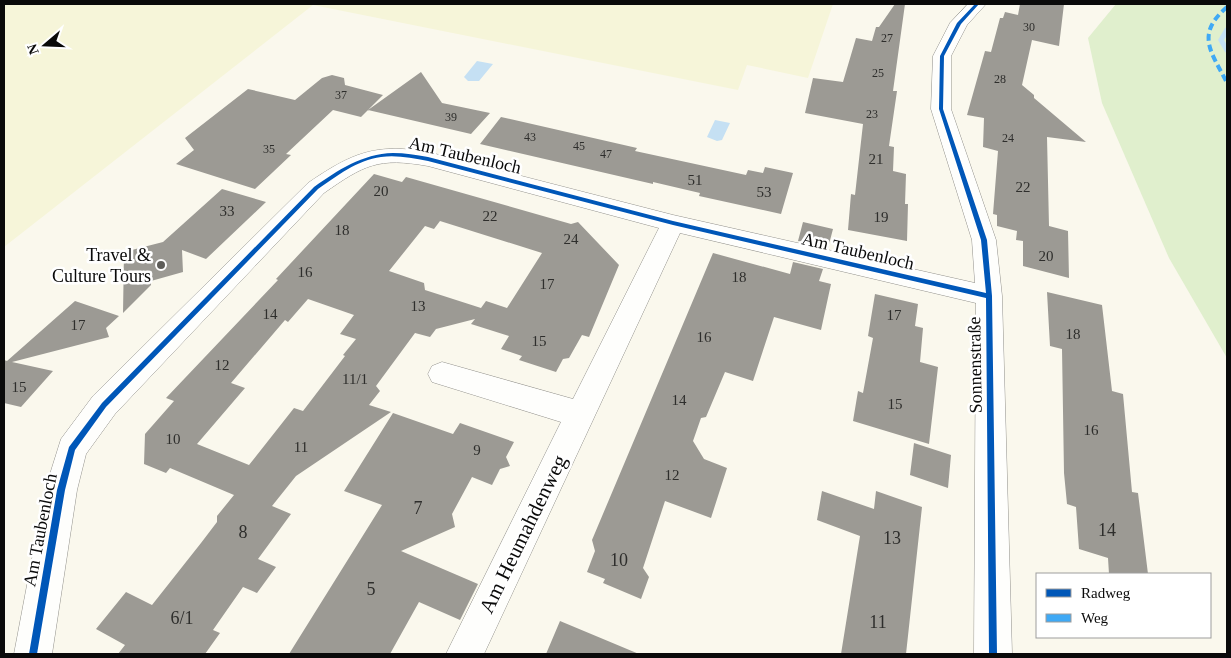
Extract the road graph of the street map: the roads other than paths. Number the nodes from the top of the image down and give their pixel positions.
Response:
1 (977, 4) edge
2 (674, 224) junction
3 (989, 296) junction
4 (442, 374) dead end
5 (580, 414) junction
6 (34, 654) edge
7 (465, 654) edge
8 (993, 654) edge

1 - 3 street, Sonnenstraße
2 - 3 street, Am Taubenloch
2 - 5 street, Am Heumahdenweg
2 - 6 street, Am Taubenloch
3 - 8 street, Sonnenstraße
4 - 5 street
5 - 7 street, Am Heumahdenweg

